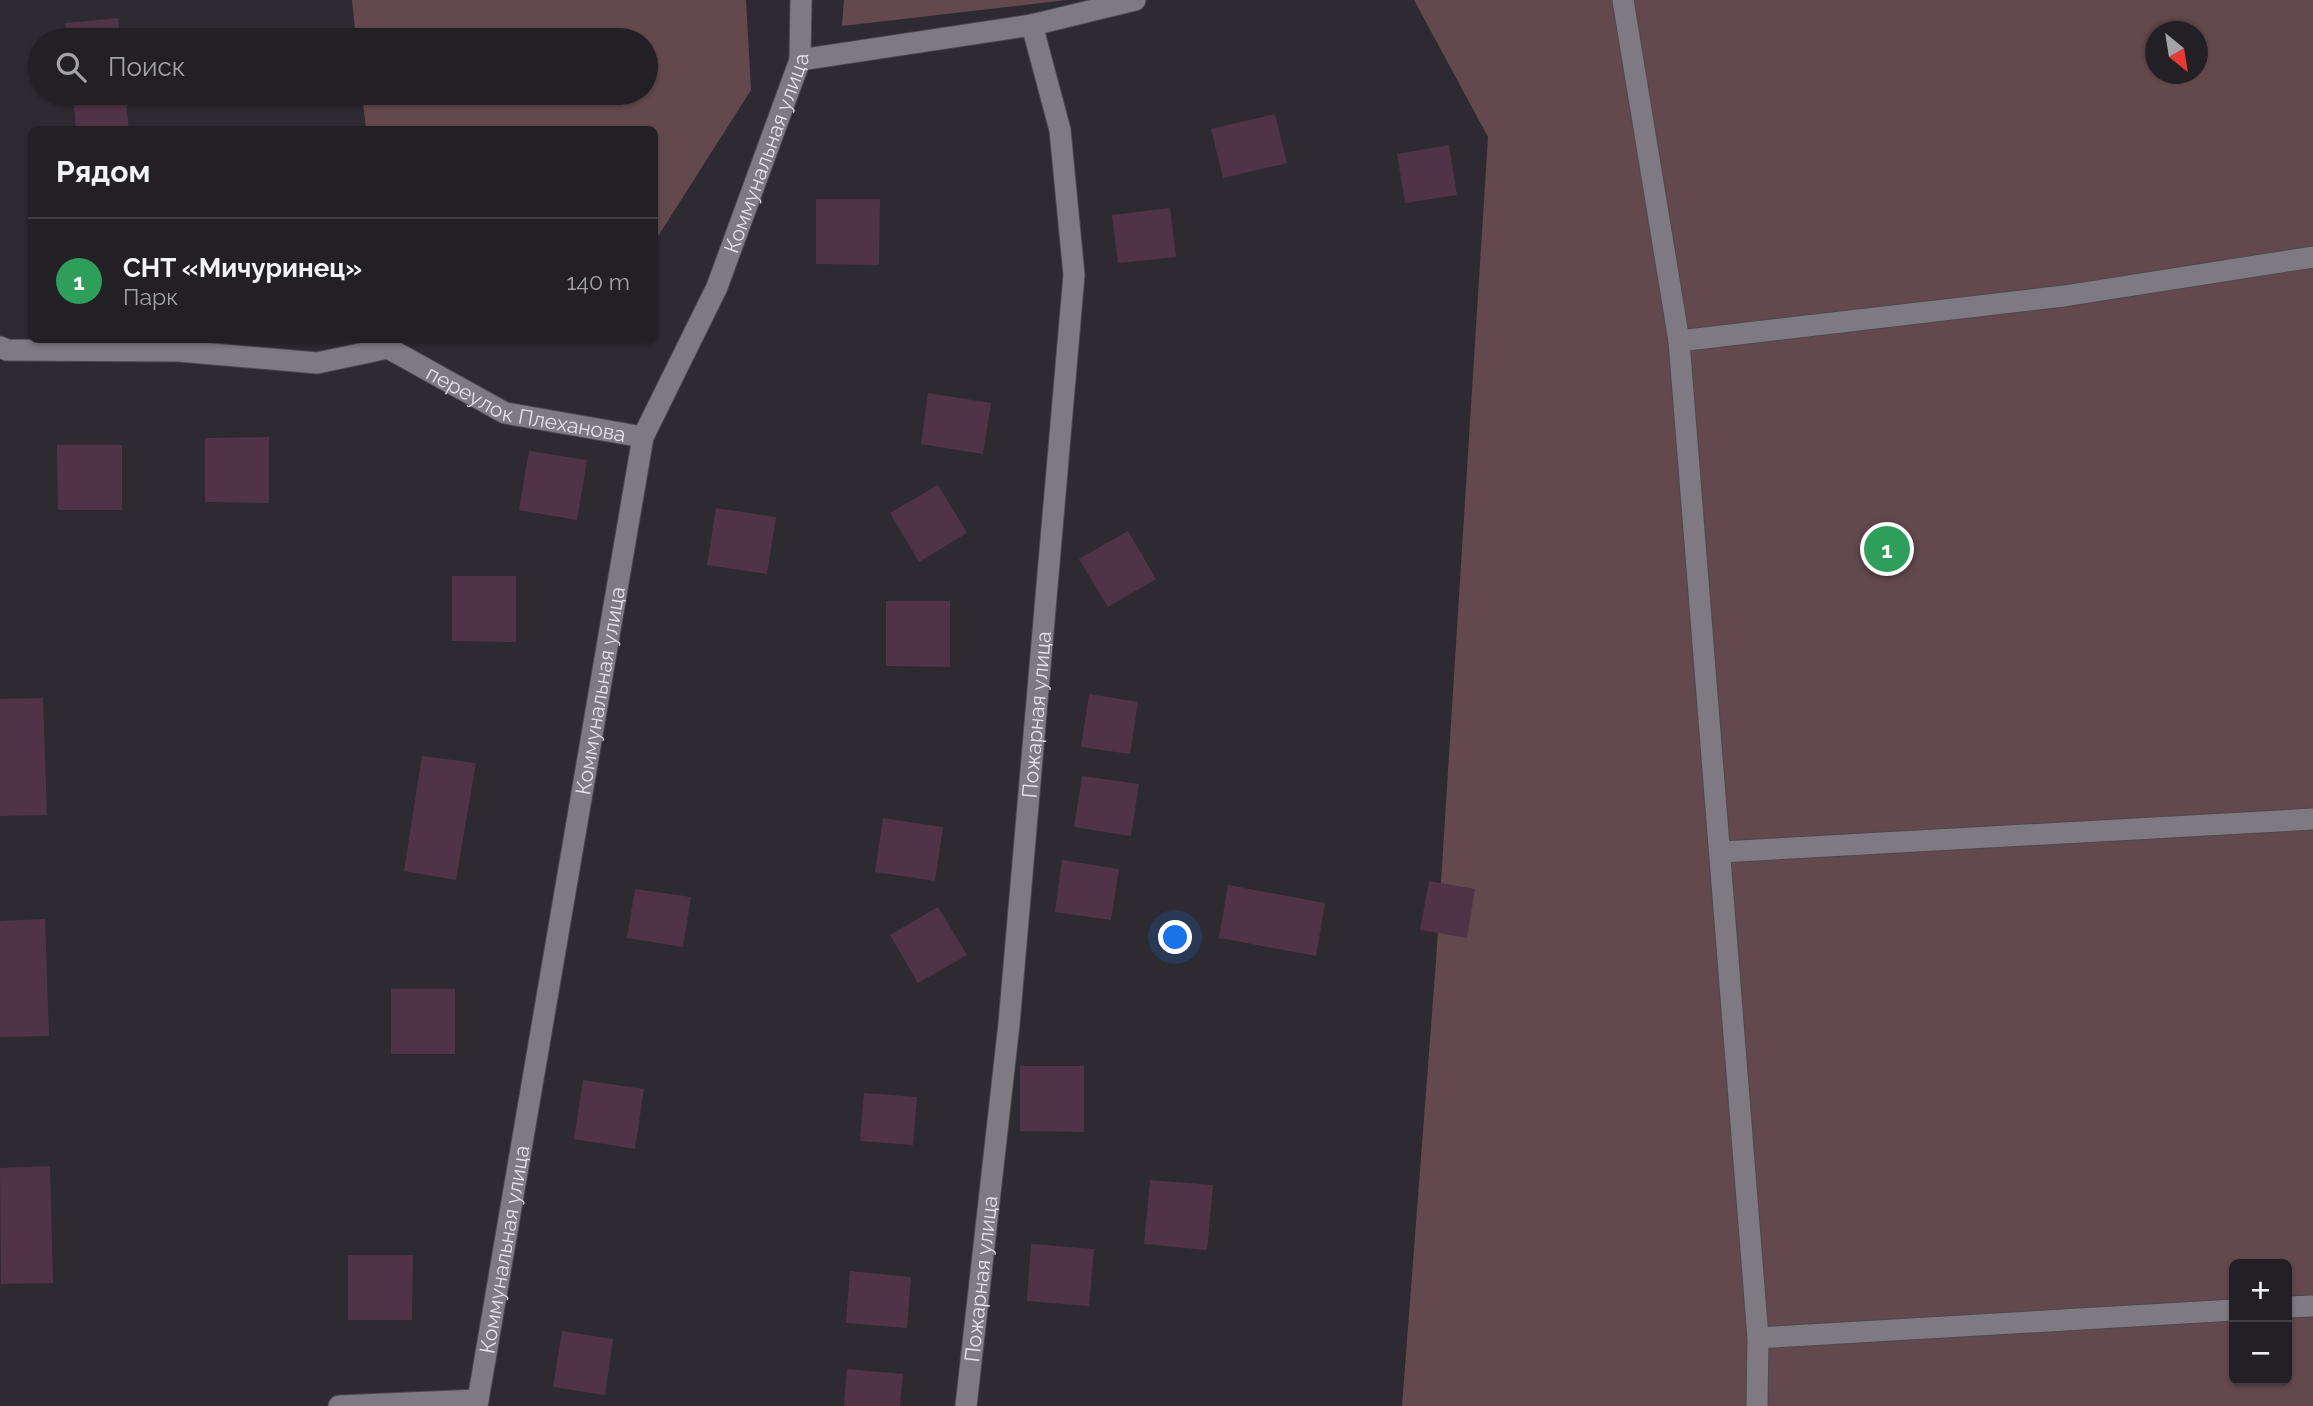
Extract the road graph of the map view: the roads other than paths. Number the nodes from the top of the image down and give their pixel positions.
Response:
1 (801, 0) edge
2 (1135, 0) edge
3 (1623, 0) edge
4 (1032, 25) junction
5 (800, 60) junction
6 (2313, 257) edge
7 (1679, 341) junction
8 (0, 347) edge
9 (643, 437) junction
10 (2313, 819) edge
11 (1721, 852) junction
12 (2313, 1306) edge
13 (2292, 1307) edge
14 (2229, 1310) edge
15 (1758, 1338) junction
16 (477, 1403) edge
17 (339, 1406) edge
18 (966, 1406) edge
19 (1757, 1406) edge

1 - 5 street, Коммунальная улица
2 - 4 street
3 - 7 street
4 - 5 street
4 - 18 street, Пожарная улица
5 - 9 street, Коммунальная улица
6 - 7 street
7 - 11 street
8 - 9 street, переулок Плеханова
9 - 16 street, Коммунальная улица
10 - 11 street
11 - 15 street
12 - 13 street
14 - 15 street
15 - 19 street
16 - 17 street

